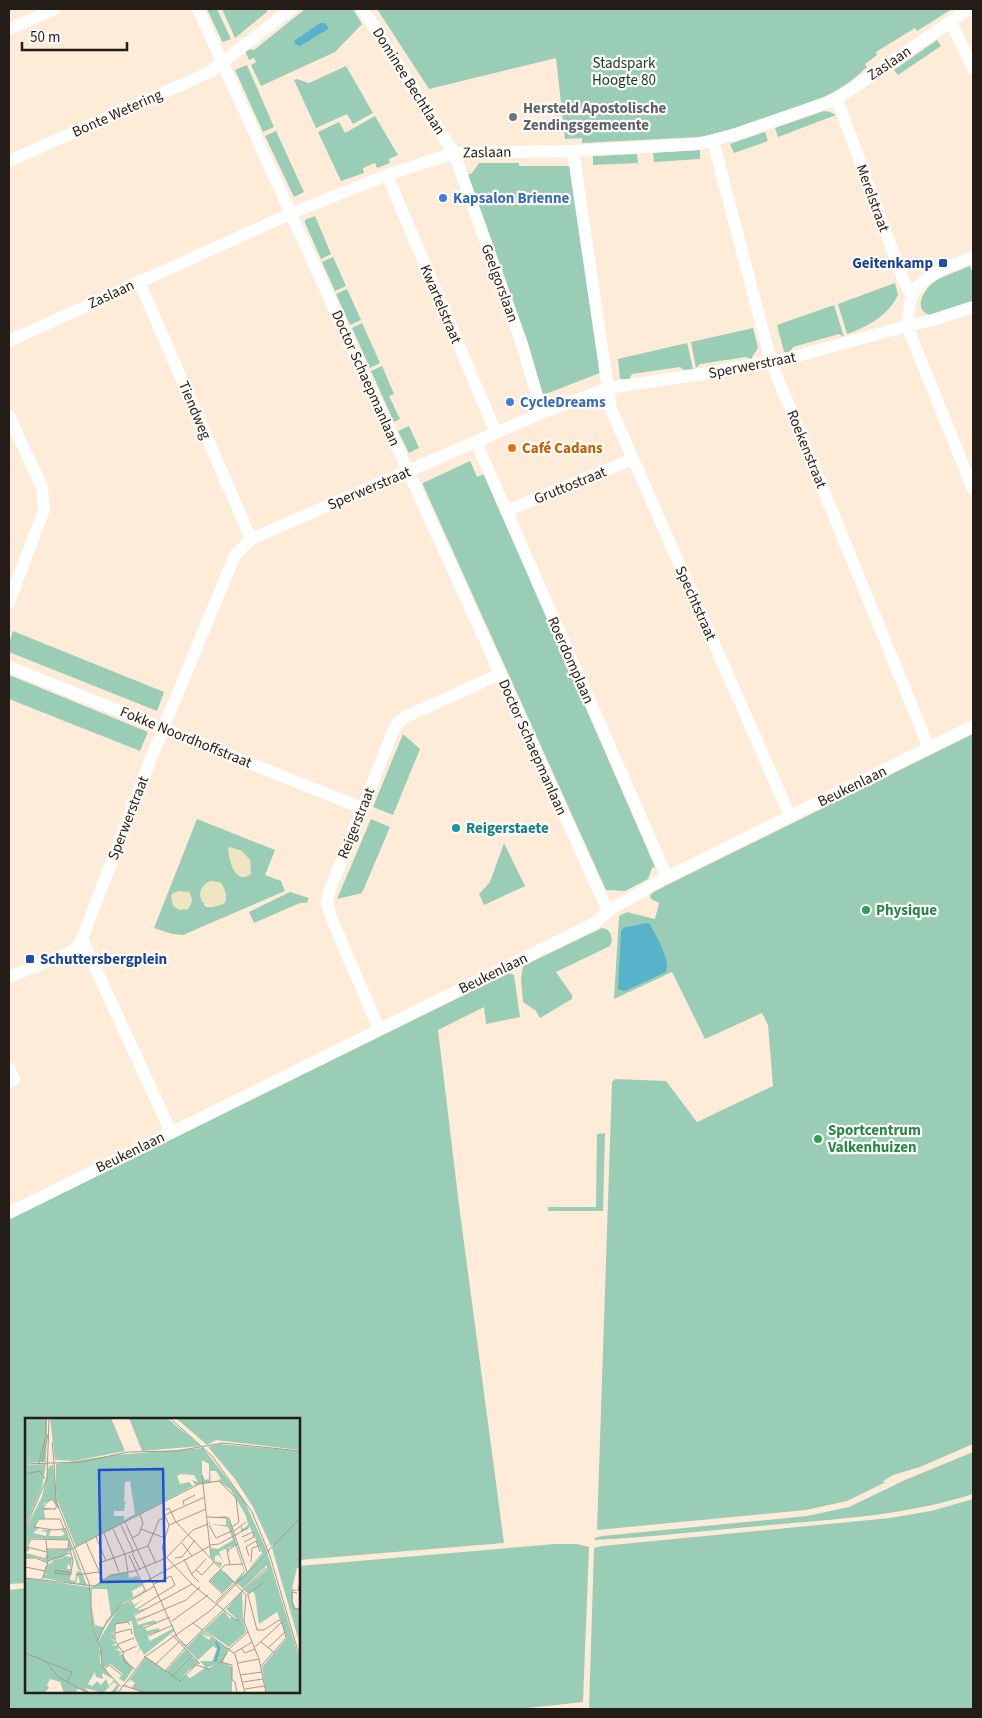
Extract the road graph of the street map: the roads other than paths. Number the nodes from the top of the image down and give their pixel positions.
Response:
1 (54, 9) edge
2 (198, 9) edge
3 (291, 9) edge
4 (363, 9) edge
5 (969, 9) edge
6 (951, 22) junction
7 (9, 29) edge
8 (223, 62) junction
9 (973, 68) edge
10 (837, 99) junction
11 (713, 141) junction
12 (573, 151) junction
13 (454, 153) junction
14 (9, 161) edge
15 (387, 176) junction
16 (292, 213) junction
17 (973, 257) edge
18 (139, 281) junction
19 (912, 296) junction
20 (973, 307) edge
21 (907, 326) junction
22 (9, 341) edge
23 (771, 362) junction
24 (608, 388) junction
25 (542, 413) junction
26 (9, 416) edge
27 (496, 433) junction
28 (476, 442) junction
29 (633, 459) junction
30 (408, 471) junction
31 (973, 489) edge
32 (506, 511) junction
33 (251, 539) junction
34 (9, 602) edge
35 (9, 667) edge
36 (500, 674) junction
37 (973, 726) edge
38 (164, 728) junction
39 (929, 748) junction
40 (362, 808) junction
41 (790, 816) junction
42 (667, 877) junction
43 (608, 911) junction
44 (82, 939) junction
45 (9, 977) edge
46 (379, 1029) junction
47 (9, 1068) edge
48 (9, 1082) edge
49 (171, 1132) junction
50 (9, 1213) edge

1 - 7 street
2 - 8 street, Doctor Schaepmanlaan
3 - 8 street, Bonte Wetering
4 - 13 street, Dominee Bechtlaan
5 - 6 street, Zaslaan
6 - 9 street
6 - 10 street, Zaslaan
8 - 14 street, Bonte Wetering
8 - 16 street, Doctor Schaepmanlaan
10 - 11 street, Zaslaan
10 - 19 street, Merelstraat
11 - 12 street, Zaslaan
11 - 23 street, Roekenstraat
12 - 13 street, Zaslaan
12 - 24 street
13 - 15 street, Zaslaan
13 - 25 street, Geelgorslaan
15 - 16 street, Zaslaan
15 - 27 street, Kwartelstraat
16 - 18 street, Zaslaan
16 - 30 street, Doctor Schaepmanlaan
17 - 19 street
18 - 22 street, Zaslaan
18 - 33 street, Tiendweg
19 - 21 street
20 - 21 street, Sperwerstraat
21 - 23 street, Sperwerstraat
21 - 31 street
23 - 24 street, Sperwerstraat
23 - 39 street, Roekenstraat
24 - 25 street, Sperwerstraat
24 - 29 street, Spechtstraat
25 - 27 street, Sperwerstraat
26 - 34 street
27 - 28 street, Sperwerstraat
28 - 30 street, Sperwerstraat
28 - 32 street, Roerdomplaan
29 - 32 street, Gruttostraat
29 - 41 street, Spechtstraat
30 - 33 street, Sperwerstraat
30 - 36 street, Doctor Schaepmanlaan
32 - 42 street, Roerdomplaan
33 - 38 street, Sperwerstraat
35 - 38 street, Fokke Noordhoffstraat
36 - 40 street, Reigerstraat
36 - 43 street, Doctor Schaepmanlaan
37 - 39 street, Beukenlaan
38 - 40 street, Fokke Noordhoffstraat
38 - 44 street, Sperwerstraat
39 - 41 street, Beukenlaan
40 - 46 street, Reigerstraat
41 - 42 street, Beukenlaan
42 - 43 street, Beukenlaan
43 - 46 street, Beukenlaan
44 - 45 street, Sperwerstraat
44 - 49 street
46 - 49 street, Beukenlaan
47 - 48 street
49 - 50 street, Beukenlaan

